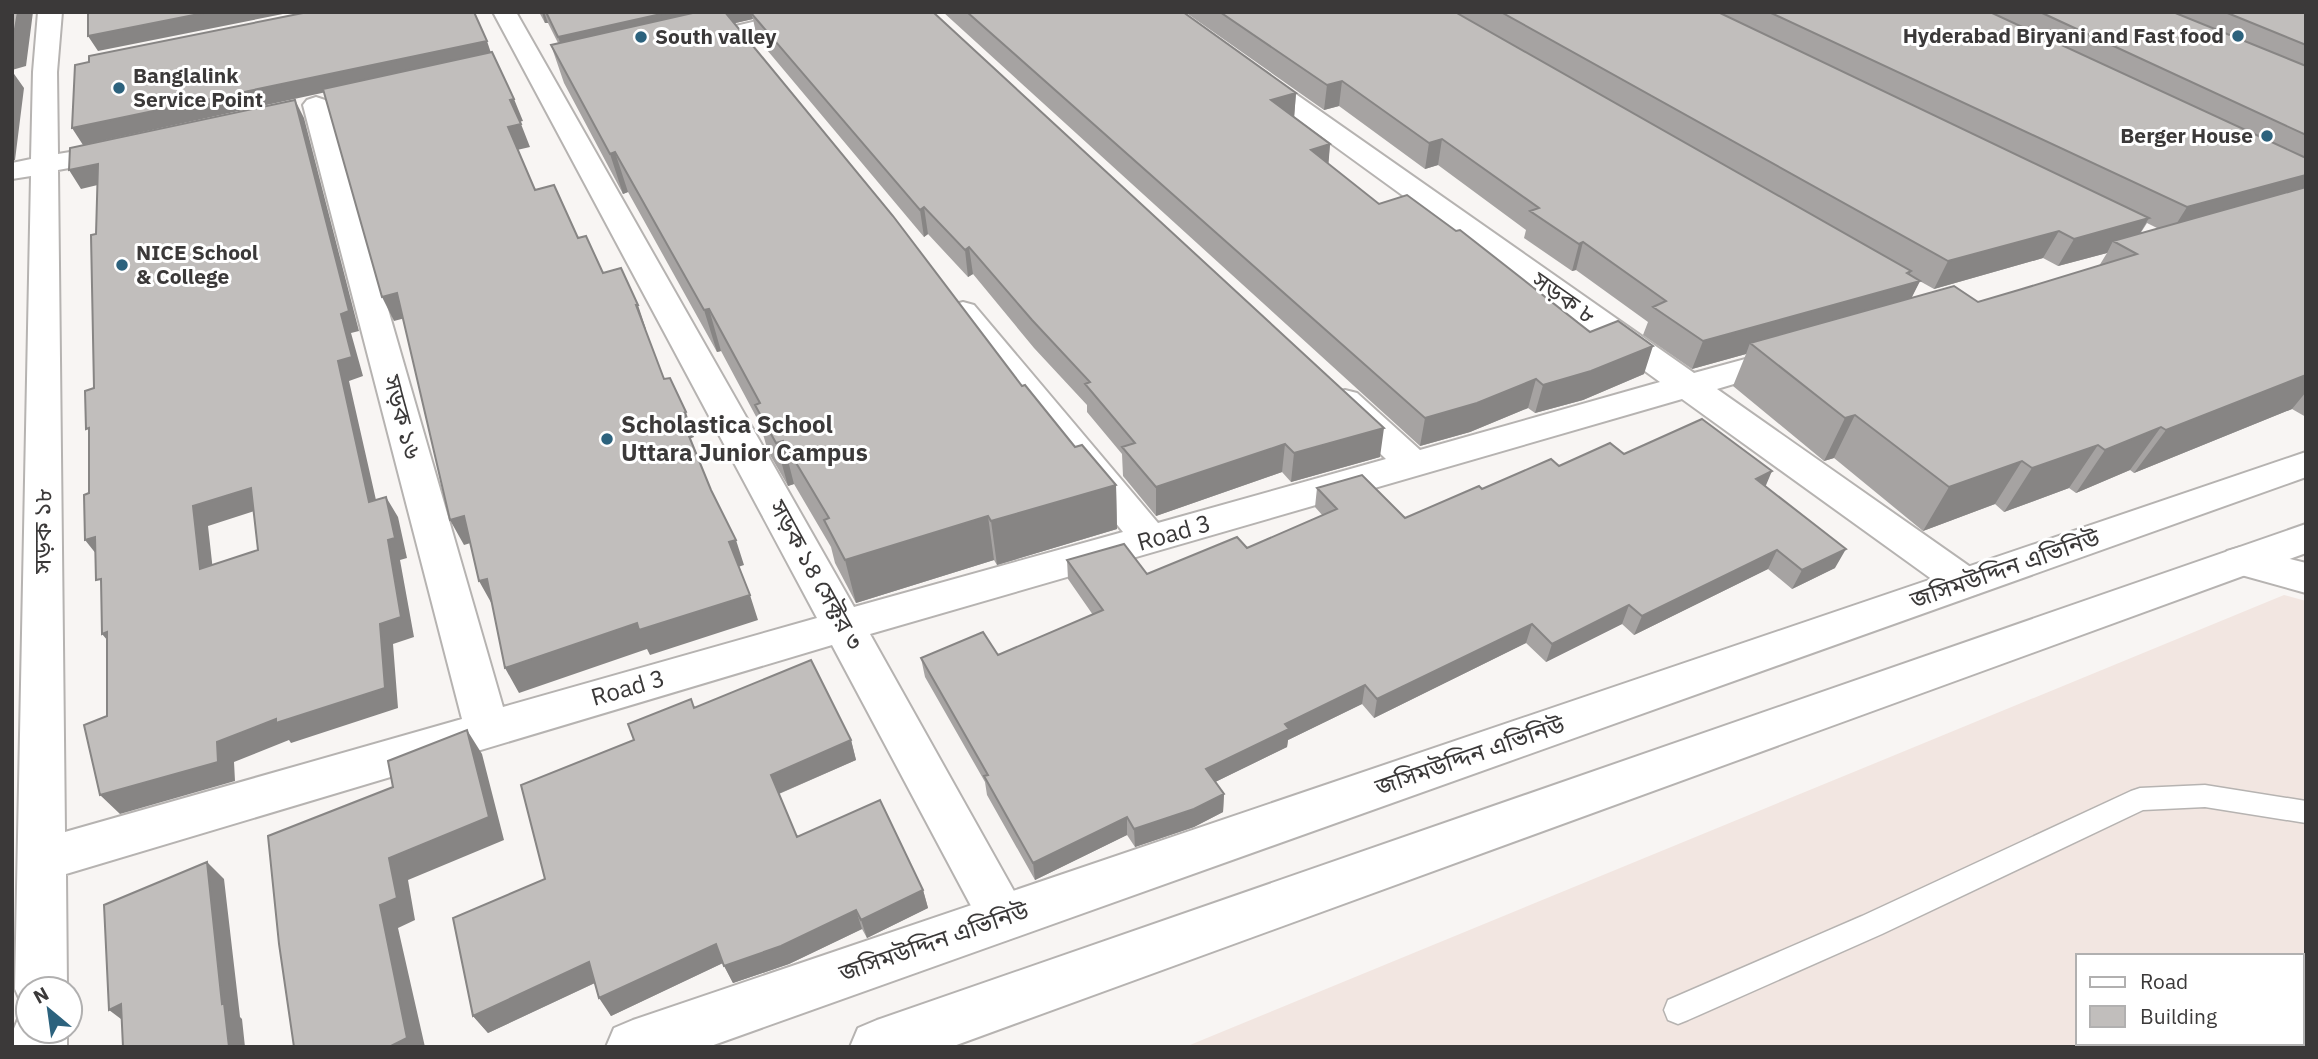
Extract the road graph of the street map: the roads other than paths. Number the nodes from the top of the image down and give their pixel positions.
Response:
1 (50, 12) edge
2 (505, 12) edge
3 (826, 12) edge
4 (671, 48) edge
5 (1232, 61) edge
6 (316, 105) dead end
7 (99, 153) edge
8 (28, 168) edge
9 (949, 294) edge
10 (28, 297) edge
11 (1816, 349) edge
12 (1321, 380) edge
13 (1688, 386) junction
14 (1413, 464) junction
15 (2306, 464) edge
16 (2306, 538) edge
17 (1151, 540) junction
18 (2241, 561) junction
19 (2306, 578) edge
20 (1965, 583) junction
21 (844, 626) junction
22 (487, 729) junction
23 (2306, 812) edge
24 (42, 860) junction
25 (1004, 918) junction
26 (41, 975) edge
27 (1678, 1010) dead end
28 (634, 1047) edge
29 (877, 1047) edge

1 - 8 street, সড়ক ১৮
2 - 21 street, সড়ক ১৪ সেক্টর ৩
3 - 4 street
5 - 13 street, সড়ক ৮
6 - 22 street, সড়ক ১৬
7 - 8 street
8 - 10 street, সড়ক ১৮
9 - 17 street
10 - 24 street, সড়ক ১৮
11 - 13 street, Road 3
12 - 14 street
13 - 14 street, Road 3
13 - 20 street, সড়ক ৮
14 - 17 street, Road 3
15 - 20 street, জসিমউদ্দিন এভিনিউ
16 - 18 street
17 - 21 street, Road 3
18 - 19 street
18 - 29 street
20 - 25 street, জসিমউদ্দিন এভিনিউ
21 - 22 street, Road 3
21 - 25 street, সড়ক ১৪ সেক্টর ৩
22 - 24 street, Road 3
23 - 27 lane
24 - 26 street, সড়ক ১৮
25 - 28 street, জসিমউদ্দিন এভিনিউ

